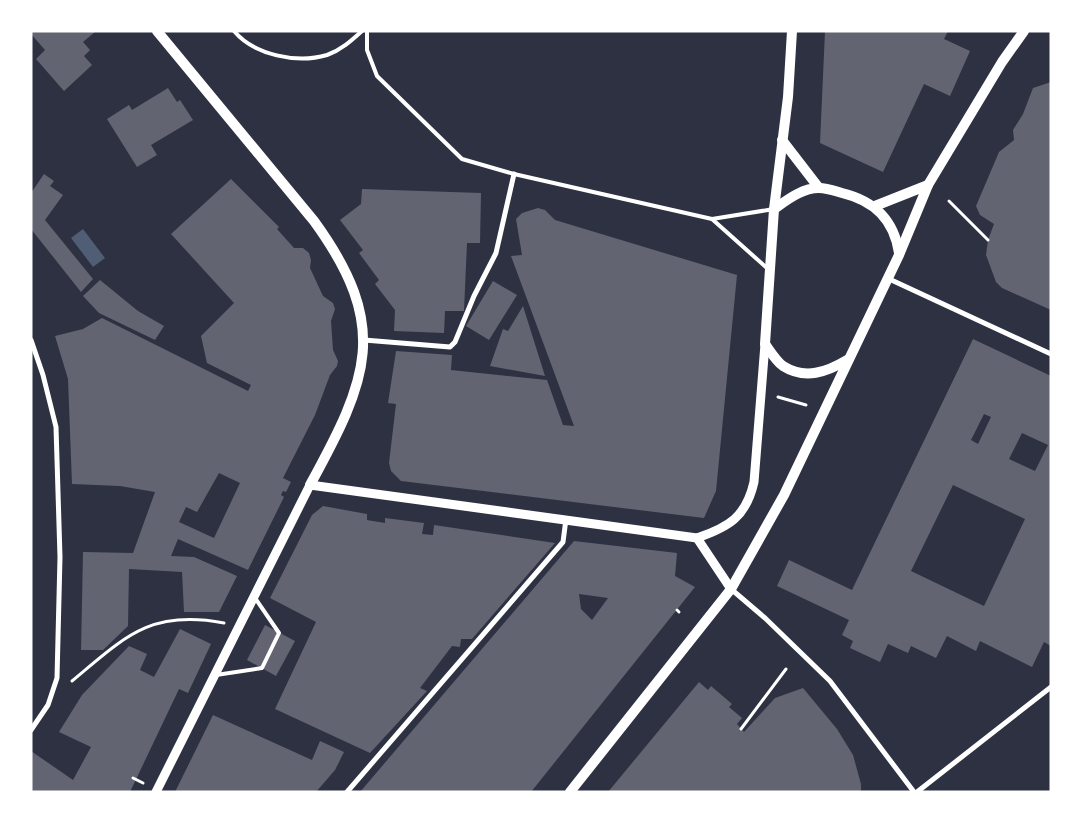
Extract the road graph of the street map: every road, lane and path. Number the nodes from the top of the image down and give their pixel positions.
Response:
1 (157, 31) edge
2 (234, 31) edge
3 (362, 31) edge
4 (367, 31) edge
5 (792, 31) edge
6 (1024, 31) edge
7 (782, 140) junction
8 (514, 174) junction
9 (928, 185) junction
10 (819, 188) junction
11 (948, 201) dead end
12 (875, 206) junction
13 (774, 209) junction
14 (712, 219) junction
15 (988, 240) dead end
16 (899, 255) junction
17 (770, 270) junction
18 (887, 278) junction
19 (31, 340) edge
20 (364, 340) junction
21 (765, 344) junction
22 (1051, 354) edge
23 (848, 360) junction
24 (775, 396) dead end
25 (806, 405) dead end
26 (310, 485) junction
27 (566, 520) junction
28 (697, 538) junction
29 (731, 589) junction
30 (253, 596) junction
31 (224, 623) dead end
32 (786, 669) dead end
33 (214, 676) junction
34 (1051, 687) edge
35 (51, 698) junction
36 (741, 728) dead end
37 (31, 730) edge
38 (156, 792) edge
39 (347, 792) edge
40 (570, 792) edge
41 (915, 792) edge

1 - 20 main road
2 - 3 lane
4 - 8 lane
5 - 7 main road
6 - 9 main road
7 - 10 main road
7 - 13 main road
8 - 14 lane
8 - 20 street
9 - 12 main road
9 - 16 main road
10 - 12 main road
10 - 13 main road
11 - 15 path
12 - 16 main road
13 - 14 lane
13 - 17 main road
14 - 17 lane
16 - 18 main road
17 - 21 main road
18 - 22 street
18 - 23 main road
19 - 35 street
20 - 26 main road
21 - 23 main road
21 - 28 street
23 - 29 main road
24 - 25 path
26 - 27 street
26 - 30 street
27 - 28 street
27 - 39 street
28 - 29 street
29 - 40 main road
29 - 41 street
30 - 33 street
30 - 33 lane
31 - 35 path
32 - 36 path
33 - 38 street
34 - 41 street
35 - 37 street

